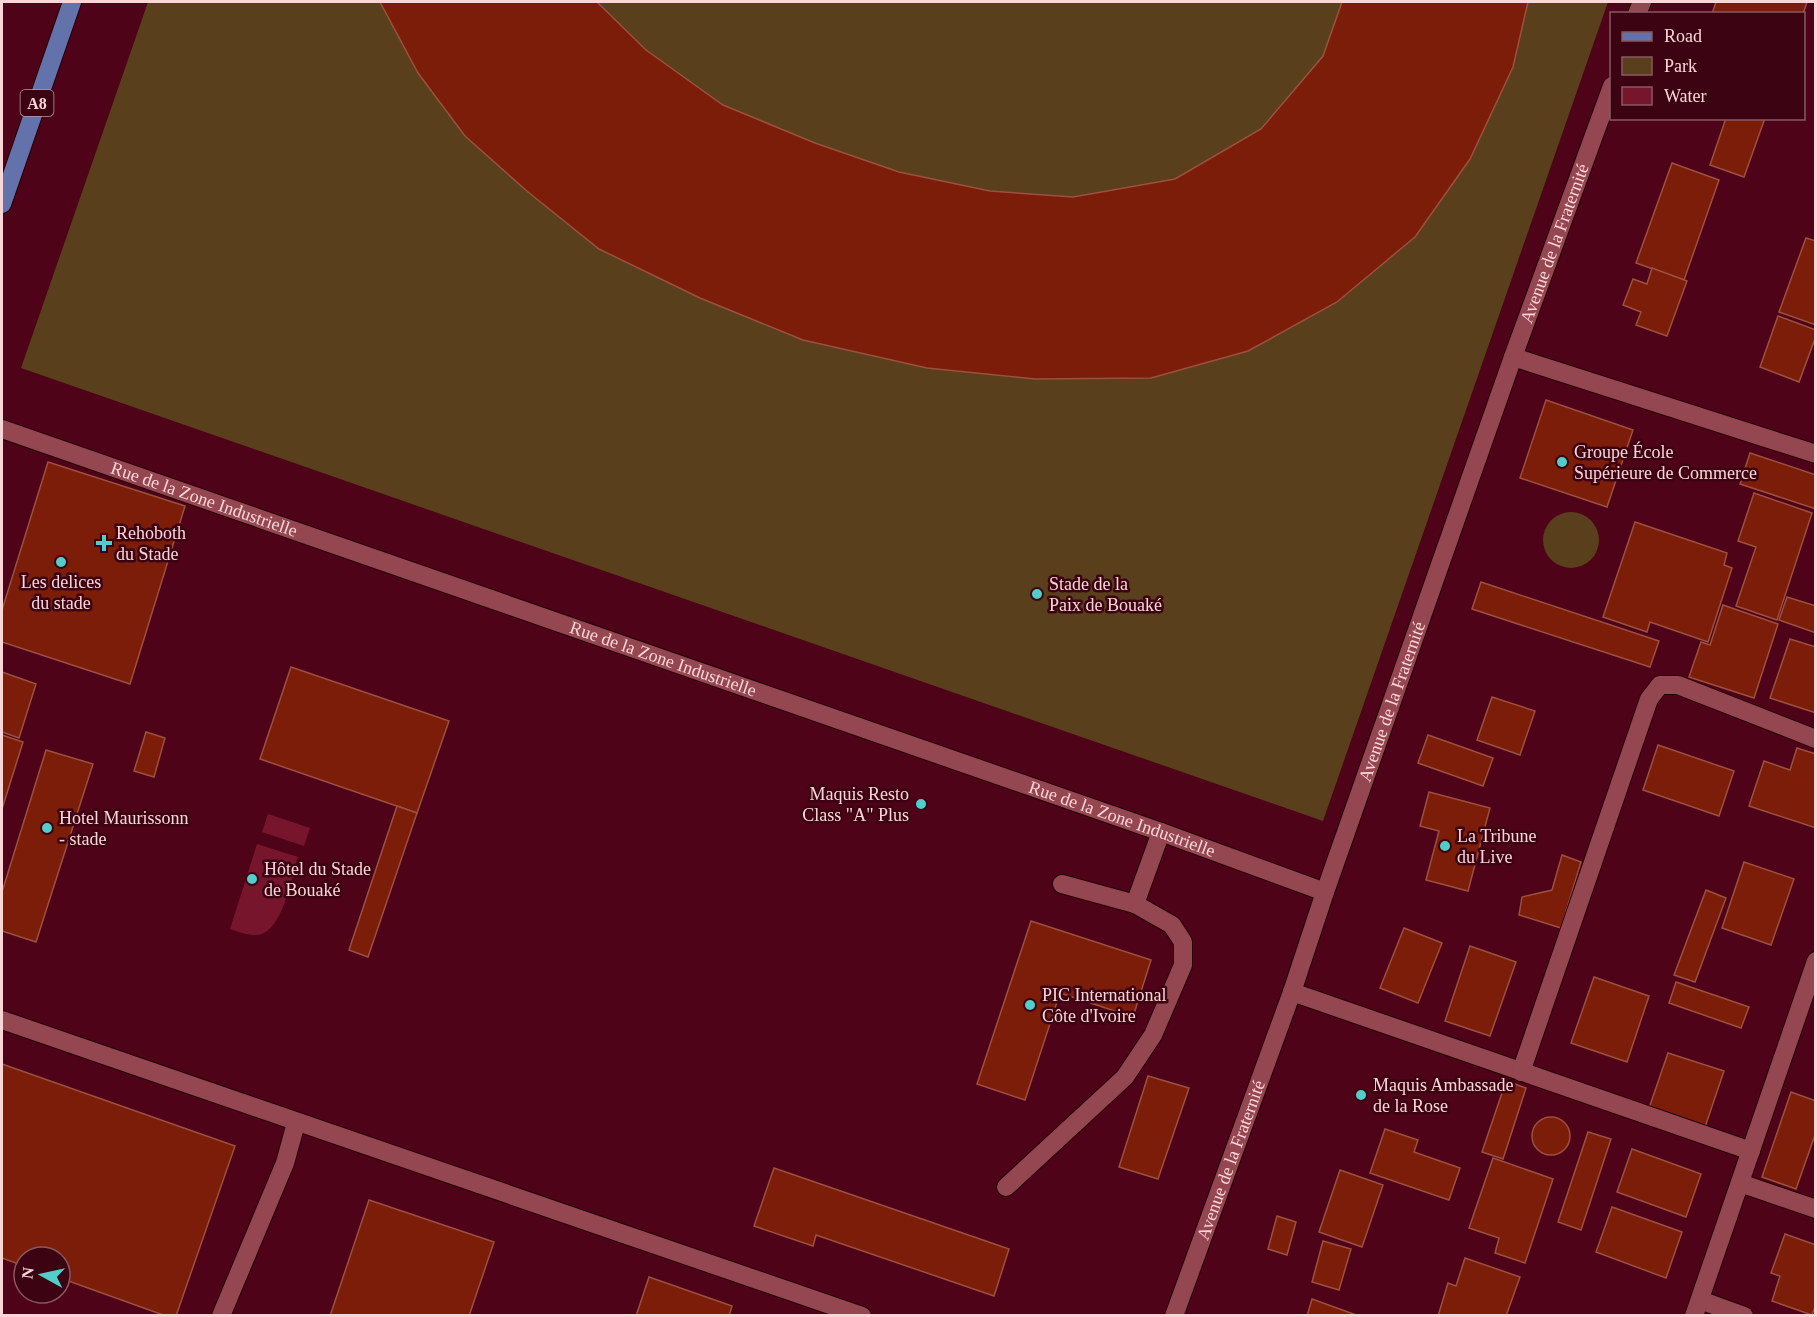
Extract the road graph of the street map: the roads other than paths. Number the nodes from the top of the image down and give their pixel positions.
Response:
1 (72, 2) edge
2 (1610, 89) edge
3 (2, 204) edge
4 (1513, 357) junction
5 (2, 429) edge
6 (1815, 454) edge
7 (1815, 739) edge
8 (1161, 832) junction
9 (1062, 884) dead end
10 (1325, 892) junction
11 (1135, 904) junction
12 (1814, 967) edge
13 (1292, 992) junction
14 (2, 1020) edge
15 (1521, 1072) junction
16 (297, 1123) junction
17 (1751, 1151) junction
18 (1740, 1183) junction
19 (1006, 1187) dead end
20 (1815, 1209) edge
21 (1697, 1308) edge
22 (221, 1316) edge
23 (862, 1316) edge
24 (1174, 1316) edge
25 (1744, 1316) edge

1 - 3 main road, A8
2 - 4 street, Avenue de la Fraternité
4 - 6 street
4 - 10 street, Avenue de la Fraternité
5 - 8 street, Rue de la Zone Industrielle
7 - 15 street
8 - 10 street, Rue de la Zone Industrielle
8 - 11 street
9 - 11 street
10 - 13 street, Avenue de la Fraternité
11 - 19 street
12 - 17 street
13 - 15 street
13 - 24 street, Avenue de la Fraternité
14 - 16 street
15 - 17 street
16 - 22 street
16 - 23 street
17 - 18 street
18 - 20 street
18 - 21 street
21 - 25 street

